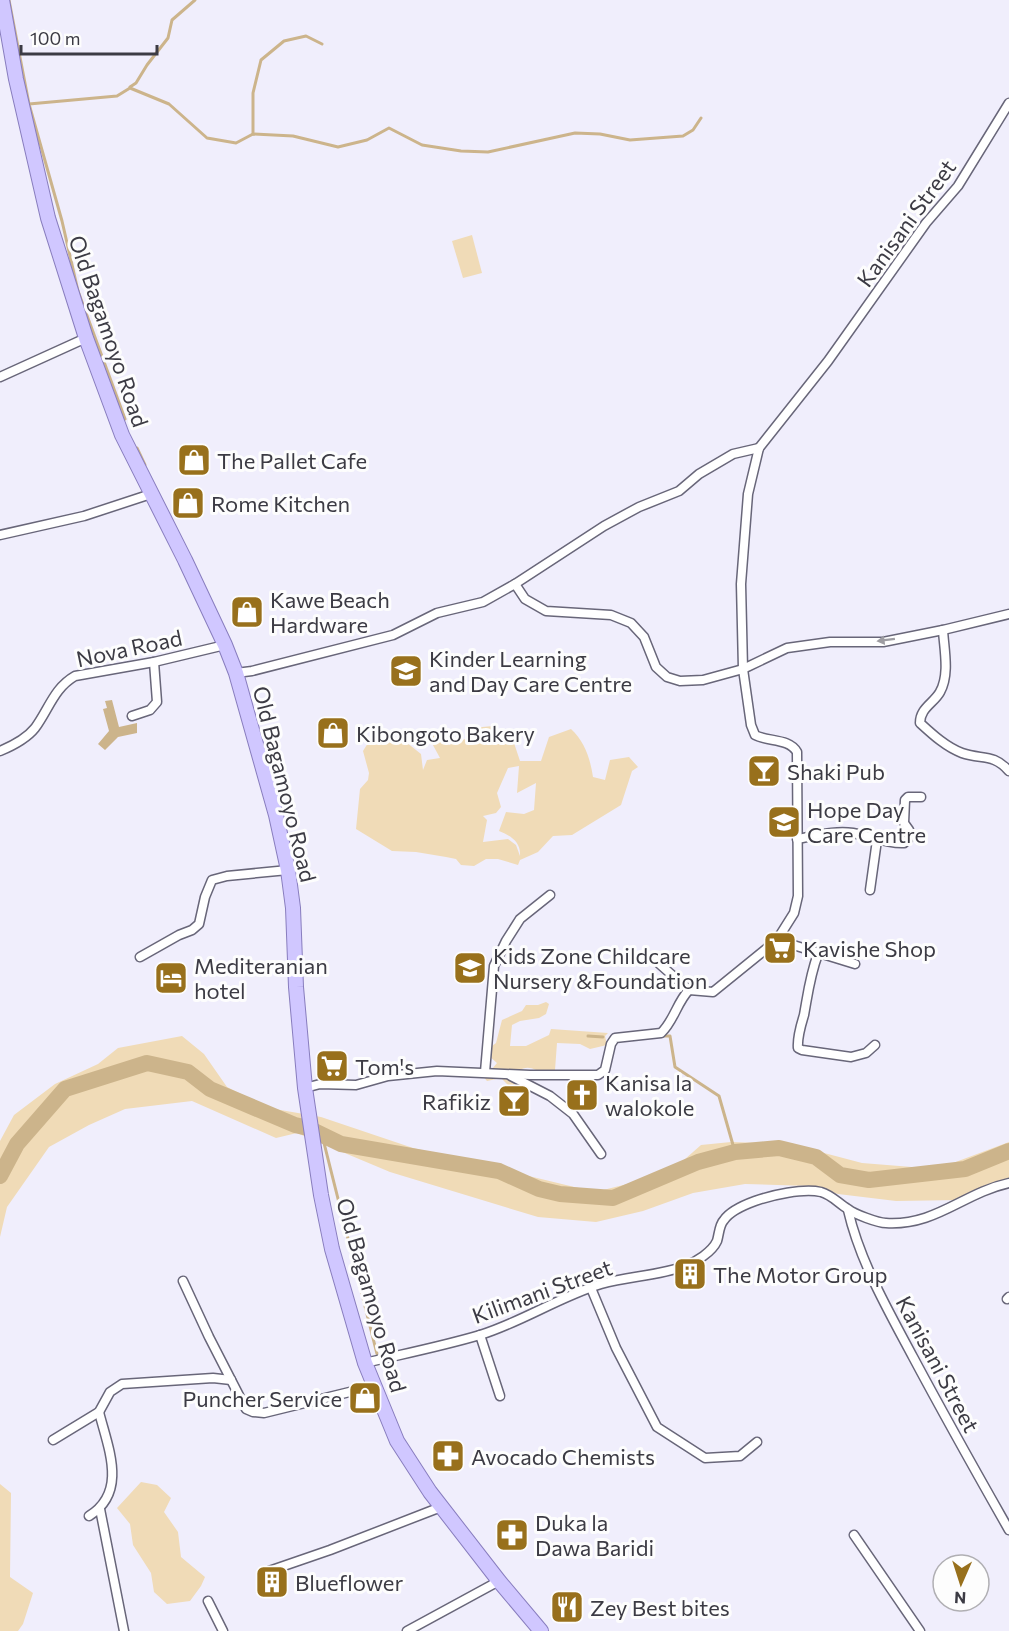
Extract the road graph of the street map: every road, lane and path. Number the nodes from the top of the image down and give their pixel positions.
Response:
1 (2, 0) edge
2 (1009, 103) edge
3 (86, 338) junction
4 (0, 377) edge
5 (759, 448) junction
6 (151, 494) junction
7 (0, 535) edge
8 (515, 584) junction
9 (1009, 614) edge
10 (943, 630) junction
11 (225, 645) junction
12 (154, 662) junction
13 (743, 669) junction
14 (236, 673) junction
15 (132, 716) dead end
16 (0, 751) edge
17 (1009, 771) edge
18 (921, 797) dead end
19 (797, 839) junction
20 (877, 840) junction
21 (288, 870) junction
22 (870, 890) dead end
23 (550, 895) dead end
24 (777, 940) junction
25 (818, 954) junction
26 (140, 957) dead end
27 (655, 960) dead end
28 (855, 964) dead end
29 (689, 990) junction
30 (875, 1045) dead end
31 (484, 1072) junction
32 (508, 1075) junction
33 (305, 1088) junction
34 (601, 1154) dead end
35 (1009, 1183) edge
36 (848, 1210) junction
37 (183, 1281) dead end
38 (591, 1288) junction
39 (480, 1335) junction
40 (365, 1363) junction
41 (231, 1380) junction
42 (374, 1386) junction
43 (500, 1396) dead end
44 (99, 1412) junction
45 (53, 1440) dead end
46 (757, 1442) dead end
47 (441, 1507) junction
48 (100, 1509) junction
49 (89, 1516) dead end
50 (1009, 1530) edge
51 (855, 1535) dead end
52 (269, 1571) dead end
53 (499, 1581) junction
54 (207, 1601) dead end
55 (124, 1631) edge
56 (223, 1631) edge
57 (407, 1631) edge
58 (542, 1631) edge
59 (920, 1631) edge

1 - 3 main road, Old Bagamoyo Road
2 - 5 street, Kanisani Street
3 - 4 street
3 - 6 main road, Old Bagamoyo Road
5 - 8 street
5 - 13 street
6 - 7 street
6 - 11 main road, Old Bagamoyo Road
8 - 13 street
8 - 14 street
9 - 10 street
10 -> 13 street
10 - 17 street
11 - 12 street, Nova Road
11 - 14 main road, Old Bagamoyo Road
12 - 15 street
12 - 16 street, Nova Road
13 - 19 street
14 - 21 main road, Old Bagamoyo Road
18 - 20 street
19 - 20 street
19 - 24 street
20 - 22 street
21 - 26 street
21 - 33 main road, Old Bagamoyo Road
23 - 31 street
24 - 25 street
24 - 29 street
25 - 28 street
25 - 30 street
27 - 29 street
29 - 32 street
31 - 32 street
31 - 33 street
32 - 34 street
33 - 40 main road, Old Bagamoyo Road
35 - 36 street, Kilimani Street
36 - 38 street, Kilimani Street
36 - 50 street, Kanisani Street
37 - 41 street
38 - 39 street, Kilimani Street
38 - 46 street
39 - 40 street, Kilimani Street
39 - 43 street
40 - 42 main road, Old Bagamoyo Road
41 - 42 street
41 - 44 street
42 - 47 main road, Old Bagamoyo Road
44 - 45 street
44 - 48 street
47 - 52 street
47 - 53 main road, Old Bagamoyo Road
48 - 49 street
48 - 55 street
51 - 59 street
53 - 57 street
53 - 58 main road, Old Bagamoyo Road
54 - 56 street

